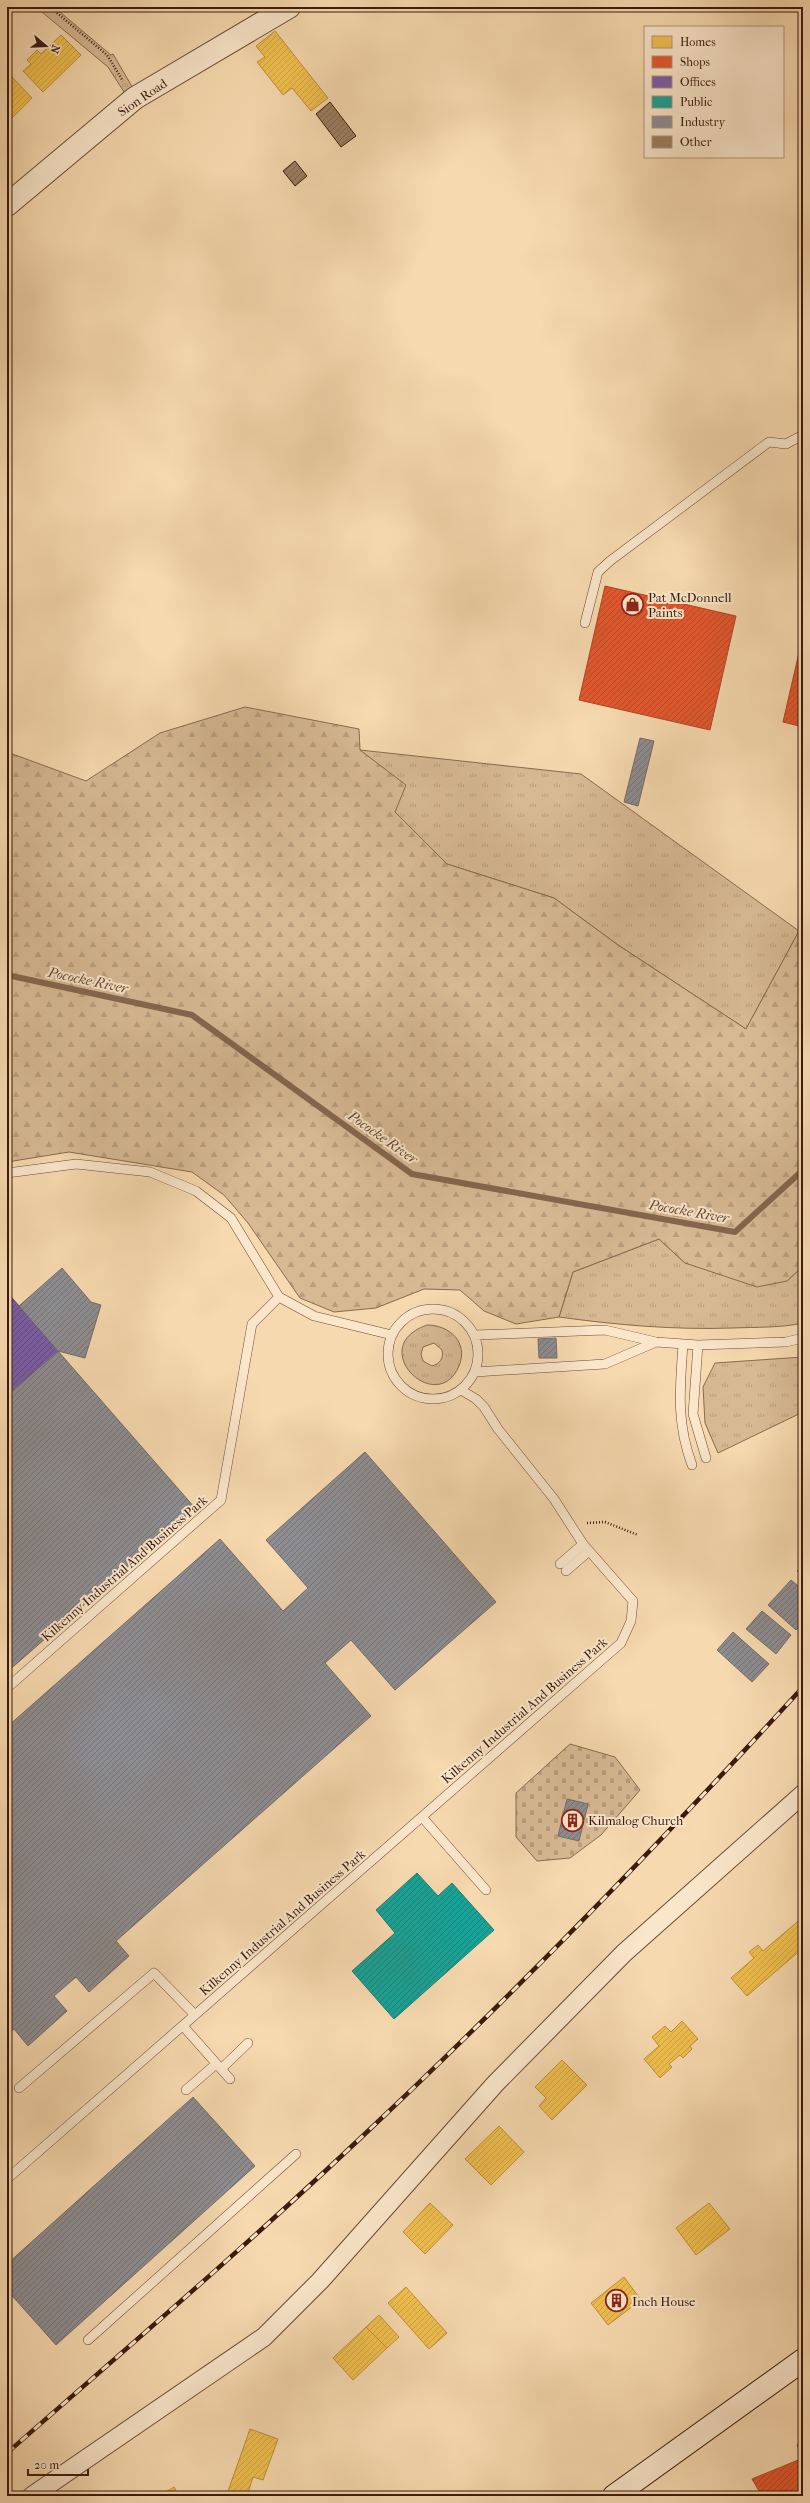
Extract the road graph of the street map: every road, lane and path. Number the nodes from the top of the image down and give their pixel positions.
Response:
1 (50, 7) edge
2 (289, 7) edge
3 (125, 84) dead end
4 (7, 205) edge
5 (803, 435) edge
6 (585, 623) dead end
7 (7, 1174) edge
8 (279, 1297) junction
9 (392, 1335) junction
10 (475, 1335) junction
11 (803, 1338) edge
12 (656, 1342) junction
13 (683, 1344) junction
14 (698, 1345) junction
15 (475, 1372) junction
16 (461, 1390) junction
17 (706, 1458) dead end
18 (692, 1465) dead end
19 (582, 1524) dead end
20 (638, 1535) dead end
21 (586, 1547) junction
22 (563, 1567) dead end
23 (7, 1688) edge
24 (803, 1794) edge
25 (422, 1817) junction
26 (486, 1890) dead end
27 (195, 2015) junction
28 (183, 2026) junction
29 (248, 2043) dead end
30 (219, 2066) junction
31 (230, 2079) dead end
32 (19, 2088) dead end
33 (186, 2090) dead end
34 (296, 2154) dead end
35 (7, 2179) edge
36 (88, 2340) dead end
37 (803, 2360) edge
38 (32, 2496) edge
39 (614, 2496) edge

1 - 3 path
2 - 4 street, Sion Road
5 - 6 lane
7 - 8 lane
8 - 9 lane
8 - 23 lane, Kilkenny Industrial And Business Park
9 - 10 lane
9 - 16 lane
10 - 12 lane
10 - 15 lane
11 - 14 lane
12 - 13 lane
12 - 15 lane
13 - 14 lane
13 - 18 lane
14 - 17 lane
15 - 16 lane
16 - 21 lane, Kilkenny Industrial And Business Park
19 - 20 path
21 - 22 lane
21 - 25 lane, Kilkenny Industrial And Business Park
24 - 38 street
25 - 26 lane
25 - 27 lane, Kilkenny Industrial And Business Park
27 - 28 lane, Kilkenny Industrial And Business Park
27 - 32 lane
28 - 30 lane
28 - 35 lane, Kilkenny Industrial And Business Park
29 - 30 lane
30 - 31 lane
30 - 33 lane
34 - 36 lane
37 - 39 street

